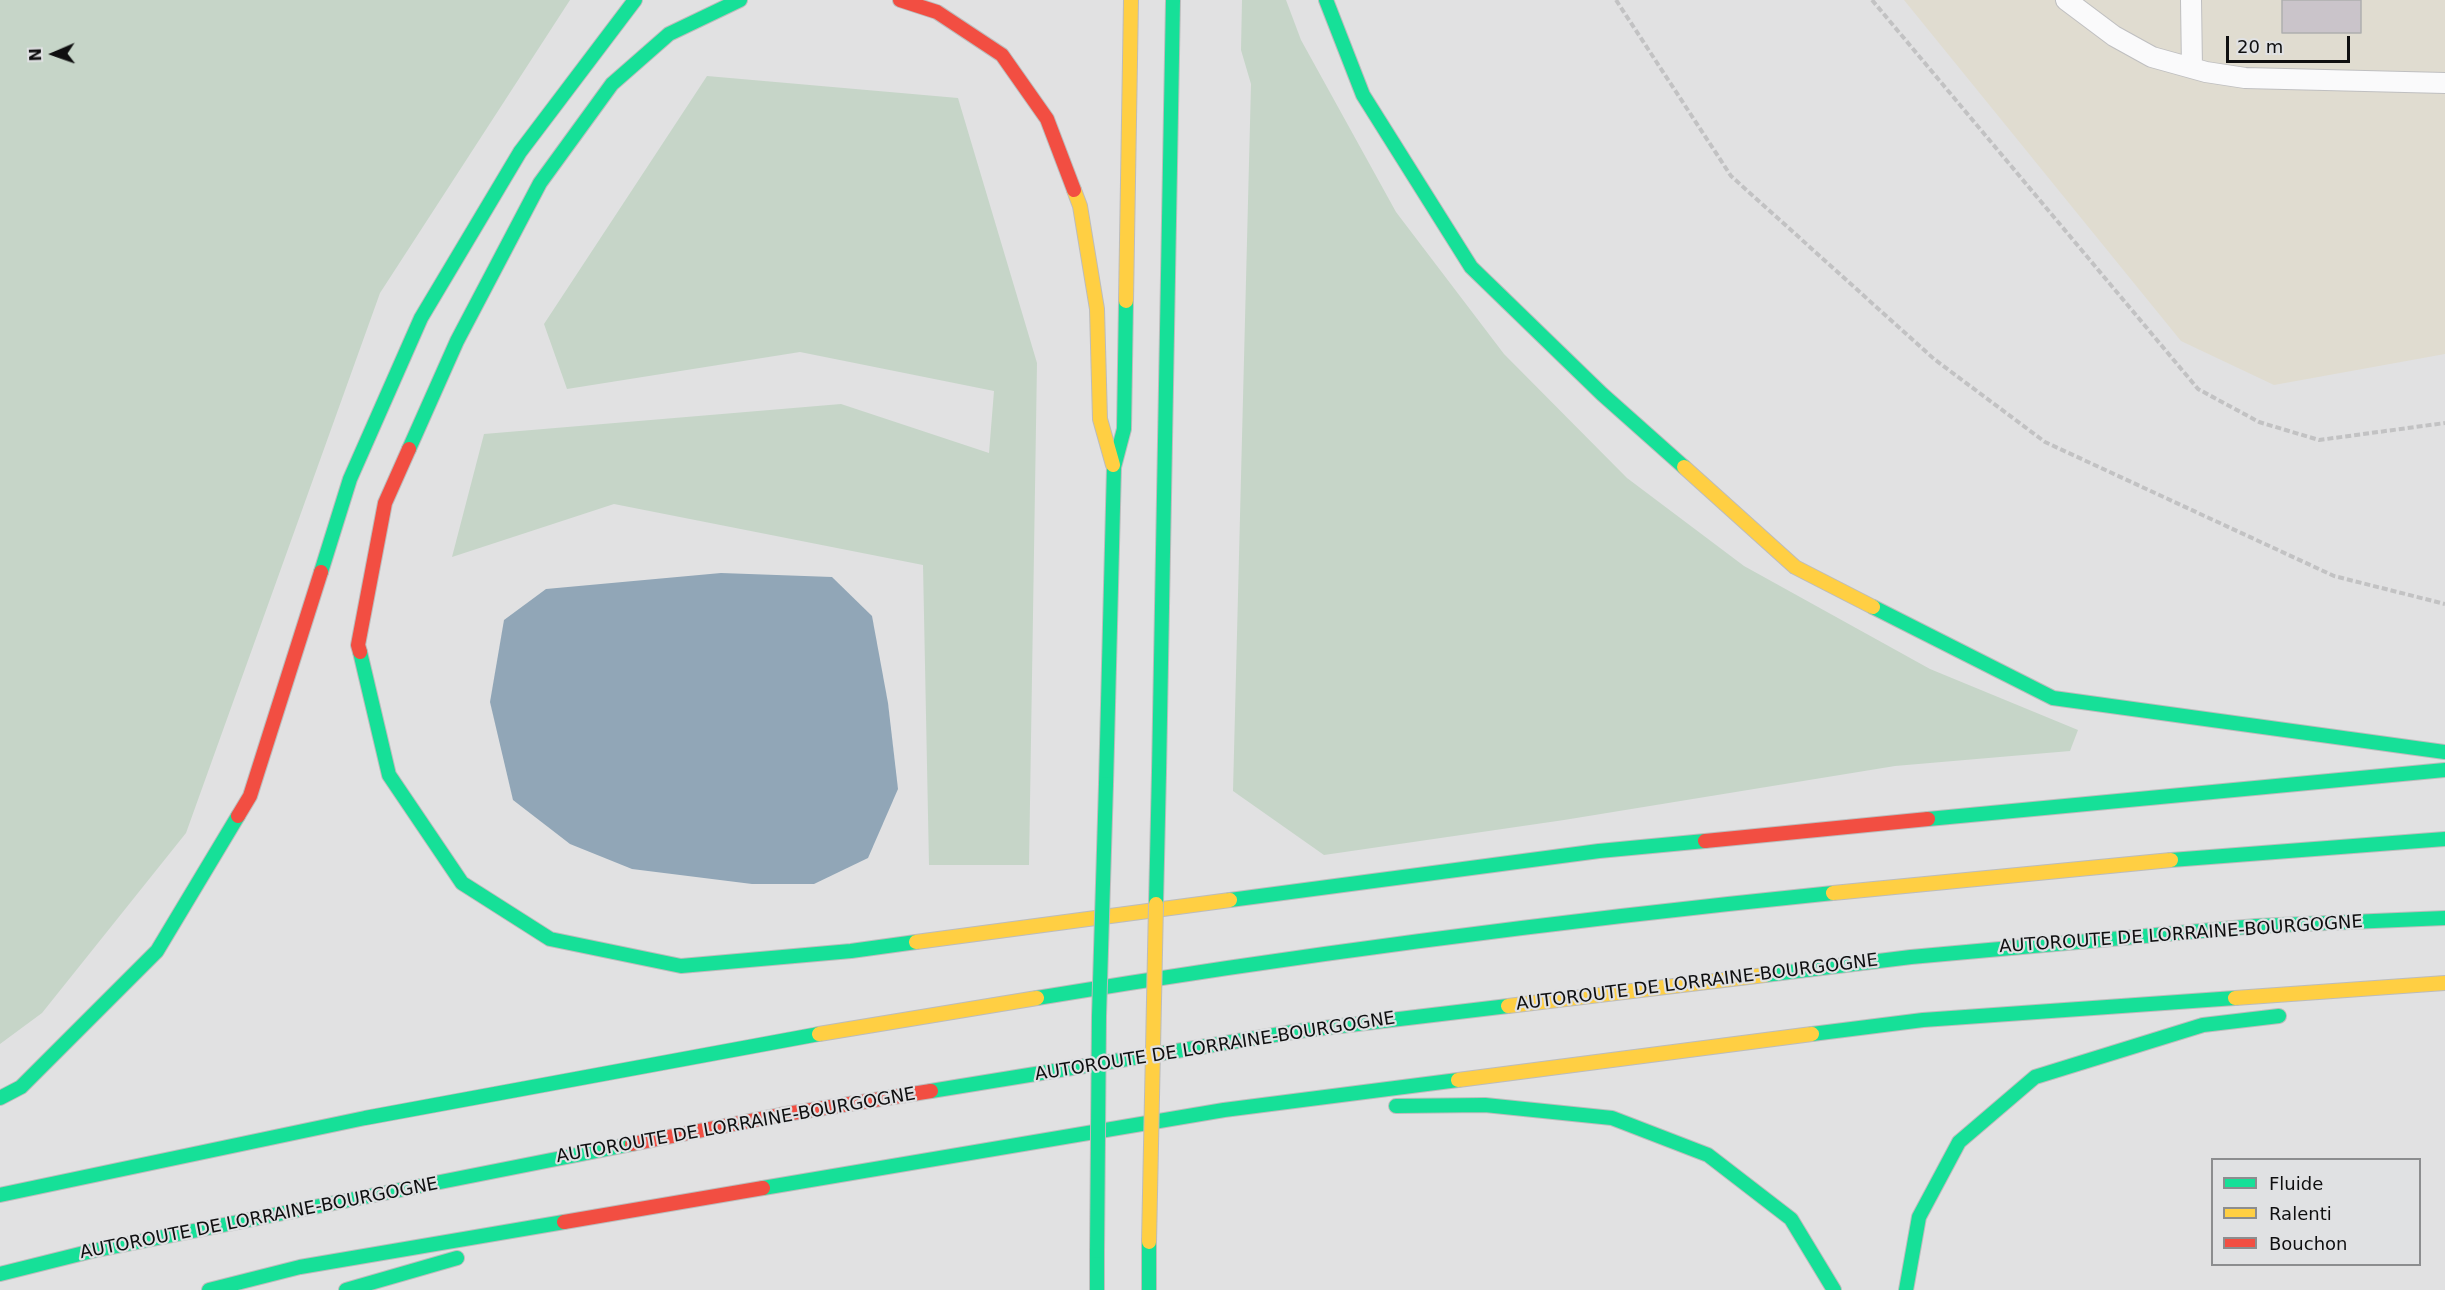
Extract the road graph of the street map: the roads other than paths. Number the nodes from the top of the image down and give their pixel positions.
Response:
1 (635, 0) edge
2 (740, 0) edge
3 (900, 0) edge
4 (1131, 0) edge
5 (1173, 0) edge
6 (1326, 0) edge
7 (2067, 0) edge
8 (2191, 0) edge
9 (2192, 68) junction
10 (2445, 83) edge
11 (1114, 467) junction
12 (2445, 752) edge
13 (2445, 770) edge
14 (2445, 839) edge
15 (2445, 918) edge
16 (2445, 983) edge
17 (2445, 996) edge
18 (2422, 999) dead end
19 (2295, 1014) dead end
20 (0, 1098) edge
21 (1250, 1107) junction
22 (0, 1195) edge
23 (626, 1210) junction
24 (492, 1249) dead end
25 (469, 1255) dead end
26 (0, 1274) edge
27 (209, 1290) edge
28 (346, 1290) edge
29 (1097, 1290) edge
30 (1149, 1290) edge
31 (1834, 1290) edge
32 (1906, 1290) edge

1 - 20 highway
2 - 13 highway
3 - 11 highway
4 - 11 highway
5 - 30 highway, bridge
6 - 12 highway
7 - 9 lane
8 - 9 lane
9 - 10 lane
11 - 29 highway, bridge
14 - 22 highway
15 - 26 highway, AUTOROUTE DE LORRAINE-BOURGOGNE
16 - 21 highway
17 - 18 highway
19 - 32 highway
21 - 23 highway
21 - 31 highway
23 - 24 highway
23 - 27 highway
25 - 28 highway

